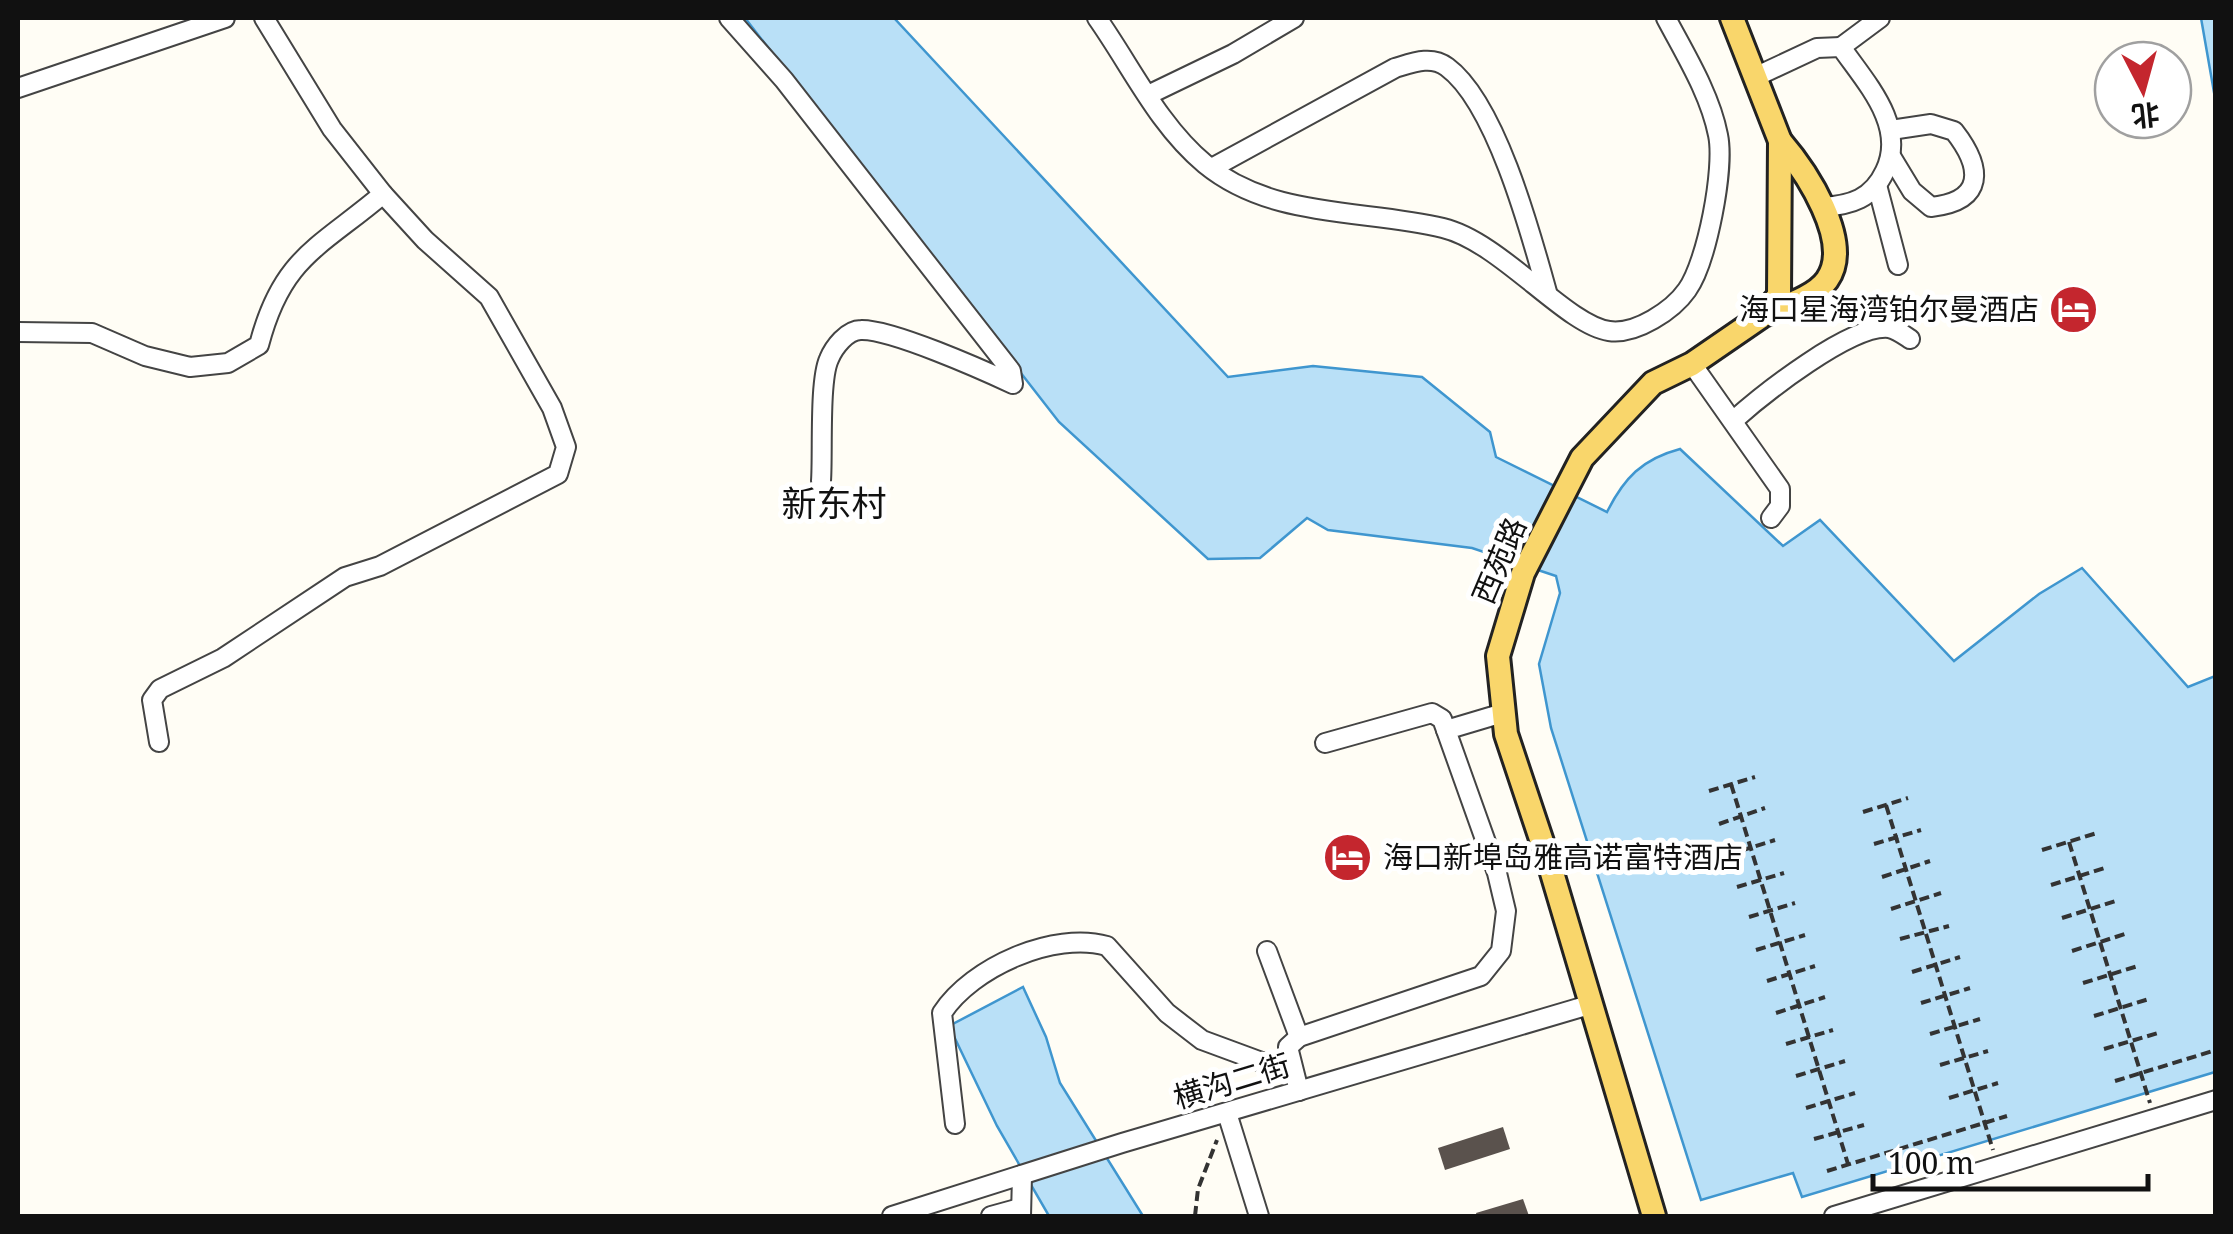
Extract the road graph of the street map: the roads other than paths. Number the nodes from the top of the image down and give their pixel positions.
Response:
1 (224, 18) edge
2 (264, 18) edge
3 (729, 18) edge
4 (1097, 18) edge
5 (1294, 18) edge
6 (1666, 18) edge
7 (1732, 18) edge
8 (1880, 18) edge
9 (1841, 47) junction
10 (1756, 77) junction
11 (18, 88) edge
12 (1148, 95) junction
13 (1892, 130) junction
14 (1780, 142) junction
15 (1892, 158) junction
16 (1212, 168) junction
17 (1877, 185) junction
18 (384, 194) junction
19 (1822, 208) junction
20 (1898, 266) dead end
21 (1546, 292) junction
22 (1758, 318) junction
23 (18, 332) edge
24 (1910, 339) dead end
25 (1692, 364) junction
26 (1734, 420) junction
27 (821, 482) dead end
28 (1771, 518) dead end
29 (1503, 713) junction
30 (1446, 730) junction
31 (159, 742) dead end
32 (1324, 743) dead end
33 (1267, 952) dead end
34 (1589, 1005) junction
35 (1299, 1037) junction
36 (1290, 1064) junction
37 (1299, 1091) junction
38 (2216, 1100) edge
39 (1228, 1113) junction
40 (956, 1124) dead end
41 (1022, 1175) junction
42 (1020, 1212) edge
43 (892, 1216) edge
44 (991, 1216) edge
45 (1259, 1216) edge
46 (1654, 1216) edge
47 (1834, 1216) edge

1 - 11 street
2 - 18 street
3 - 27 street
4 - 12 street
5 - 12 street
6 - 21 street
7 - 10 main road, 西苑路
8 - 9 street
9 - 10 street
9 - 13 street
10 - 14 main road, 西苑路
12 - 16 street
13 - 15 street
13 - 15 street
14 - 19 main road
14 - 22 main road, 西苑路
15 - 17 street
16 - 21 street
16 - 21 street
17 - 19 street
17 - 20 street
18 - 23 street
18 - 31 street
19 - 22 main road
22 - 25 main road, 西苑路
24 - 26 street
25 - 26 street
25 - 29 main road, 西苑路
26 - 28 street
29 - 30 street
29 - 34 main road, 西苑路
30 - 32 street
30 - 35 street
33 - 35 street
34 - 37 street, 横沟二街
34 - 46 main road, 西苑路
35 - 36 street
36 - 37 street
36 - 40 street
37 - 39 street, 横沟二街
38 - 47 street
39 - 41 street, 横沟二街
39 - 45 street
41 - 42 street
41 - 43 street, 横沟二街
42 - 44 street

